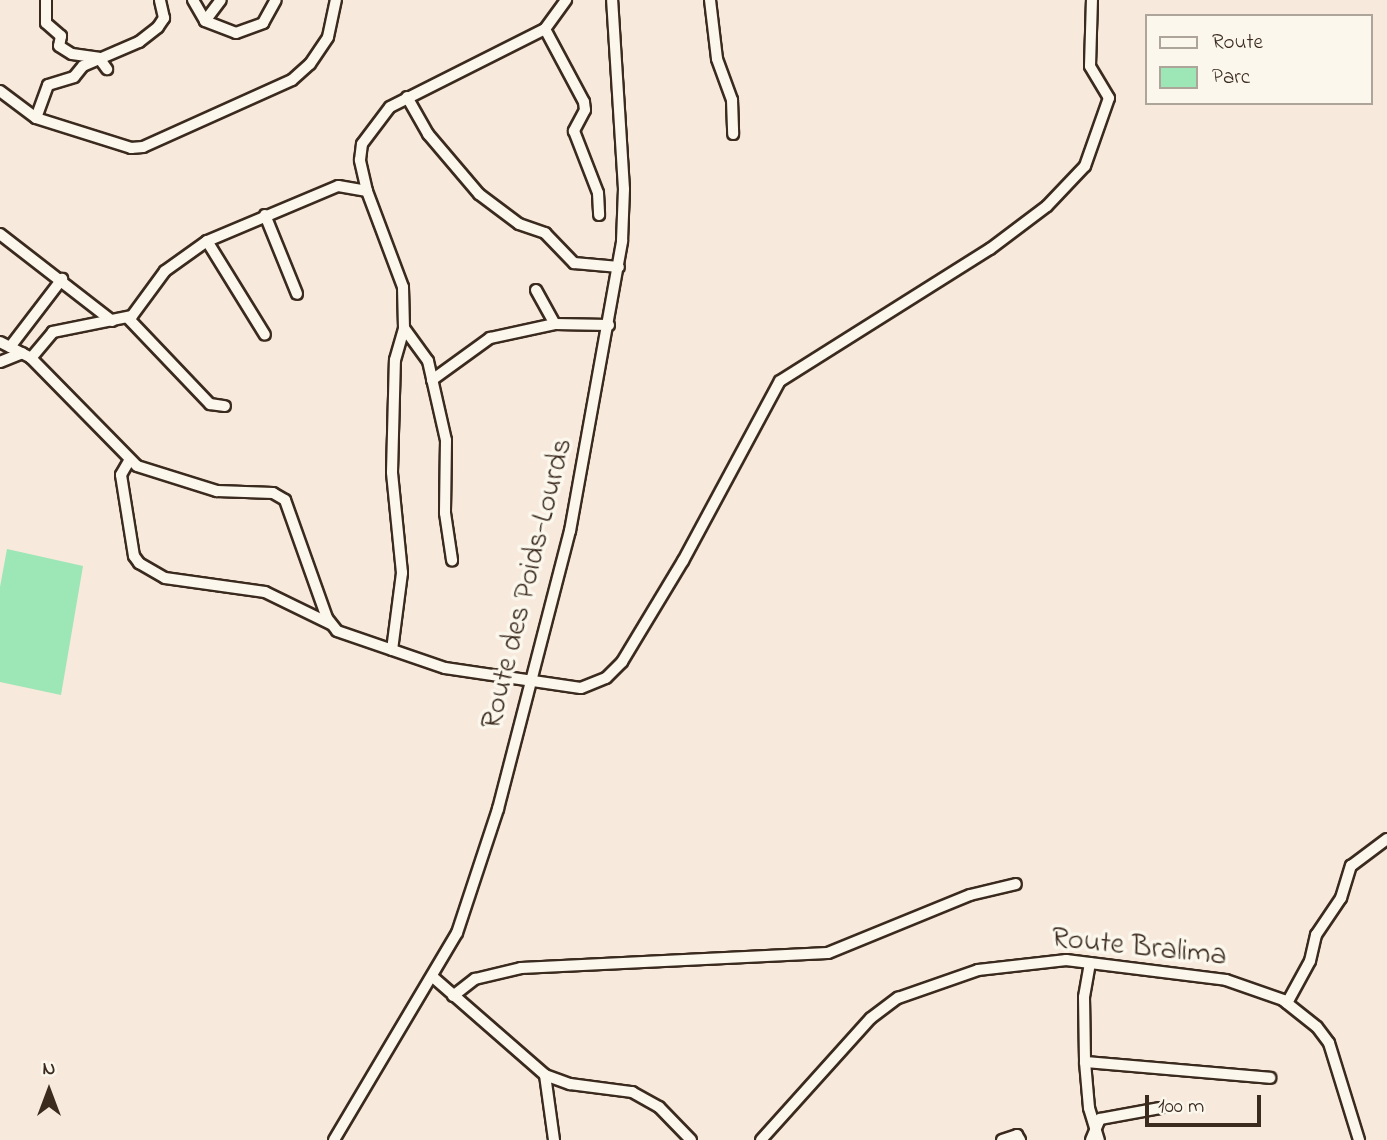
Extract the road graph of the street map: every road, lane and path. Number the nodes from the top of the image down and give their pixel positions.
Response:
1 (46, 0) edge
2 (160, 0) edge
3 (193, 0) edge
4 (221, 0) edge
5 (276, 0) edge
6 (336, 0) edge
7 (566, 0) edge
8 (612, 0) edge
9 (710, 0) edge
10 (1092, 0) edge
11 (205, 21) junction
12 (545, 29) junction
13 (99, 58) junction
14 (107, 69) dead end
15 (0, 91) edge
16 (407, 97) junction
17 (36, 118) junction
18 (733, 134) dead end
19 (367, 191) junction
20 (265, 215) junction
21 (599, 215) dead end
22 (0, 234) edge
23 (207, 241) junction
24 (619, 268) junction
25 (62, 279) junction
26 (536, 290) dead end
27 (297, 294) dead end
28 (128, 317) junction
29 (112, 321) junction
30 (555, 324) junction
31 (609, 325) junction
32 (404, 328) junction
33 (265, 335) dead end
34 (5, 345) edge
35 (27, 356) junction
36 (0, 362) edge
37 (432, 380) junction
38 (225, 406) dead end
39 (129, 461) junction
40 (452, 560) dead end
41 (331, 624) junction
42 (392, 650) junction
43 (531, 681) junction
44 (1387, 839) edge
45 (1016, 884) dead end
46 (1090, 963) junction
47 (434, 978) junction
48 (453, 996) junction
49 (1287, 1003) junction
50 (1085, 1062) junction
51 (545, 1075) junction
52 (1270, 1077) dead end
53 (1160, 1108) dead end
54 (1096, 1122) junction
55 (334, 1140) edge
56 (554, 1140) edge
57 (691, 1140) edge
58 (761, 1140) edge
59 (1002, 1140) edge
60 (1020, 1140) edge
61 (1091, 1140) edge
62 (1099, 1140) edge
63 (1359, 1140) edge

1 - 13 street
2 - 13 street
3 - 11 street
4 - 11 street
5 - 11 street
6 - 17 street
7 - 12 street
8 - 24 street, Route des Poids-Lourds
9 - 18 street
10 - 43 street
12 - 16 street
12 - 21 street
13 - 14 street
13 - 17 street
15 - 17 street
16 - 19 street
16 - 24 street
19 - 20 street
19 - 32 street
20 - 23 street
20 - 27 street
22 - 25 street
23 - 28 street
23 - 33 street
24 - 31 street, Route des Poids-Lourds
25 - 29 street
25 - 34 street
26 - 30 street
28 - 29 street
28 - 38 street
29 - 35 street
30 - 31 street
30 - 37 street
31 - 43 street, Route des Poids-Lourds
32 - 37 street
32 - 42 street
34 - 35 street
35 - 36 street
35 - 39 street
37 - 40 street
39 - 41 street
39 - 41 street
41 - 42 street
42 - 43 street
43 - 47 street, Route des Poids-Lourds
44 - 49 street
45 - 48 street
46 - 49 street, Route Bralima
46 - 50 street
46 - 58 street, Route Bralima
47 - 48 street
47 - 55 street, Route des Poids-Lourds
48 - 51 street
49 - 63 street, Route Bralima
50 - 52 street
50 - 54 street
51 - 56 street
51 - 57 street
53 - 54 street
54 - 61 street
54 - 62 street
59 - 60 street

